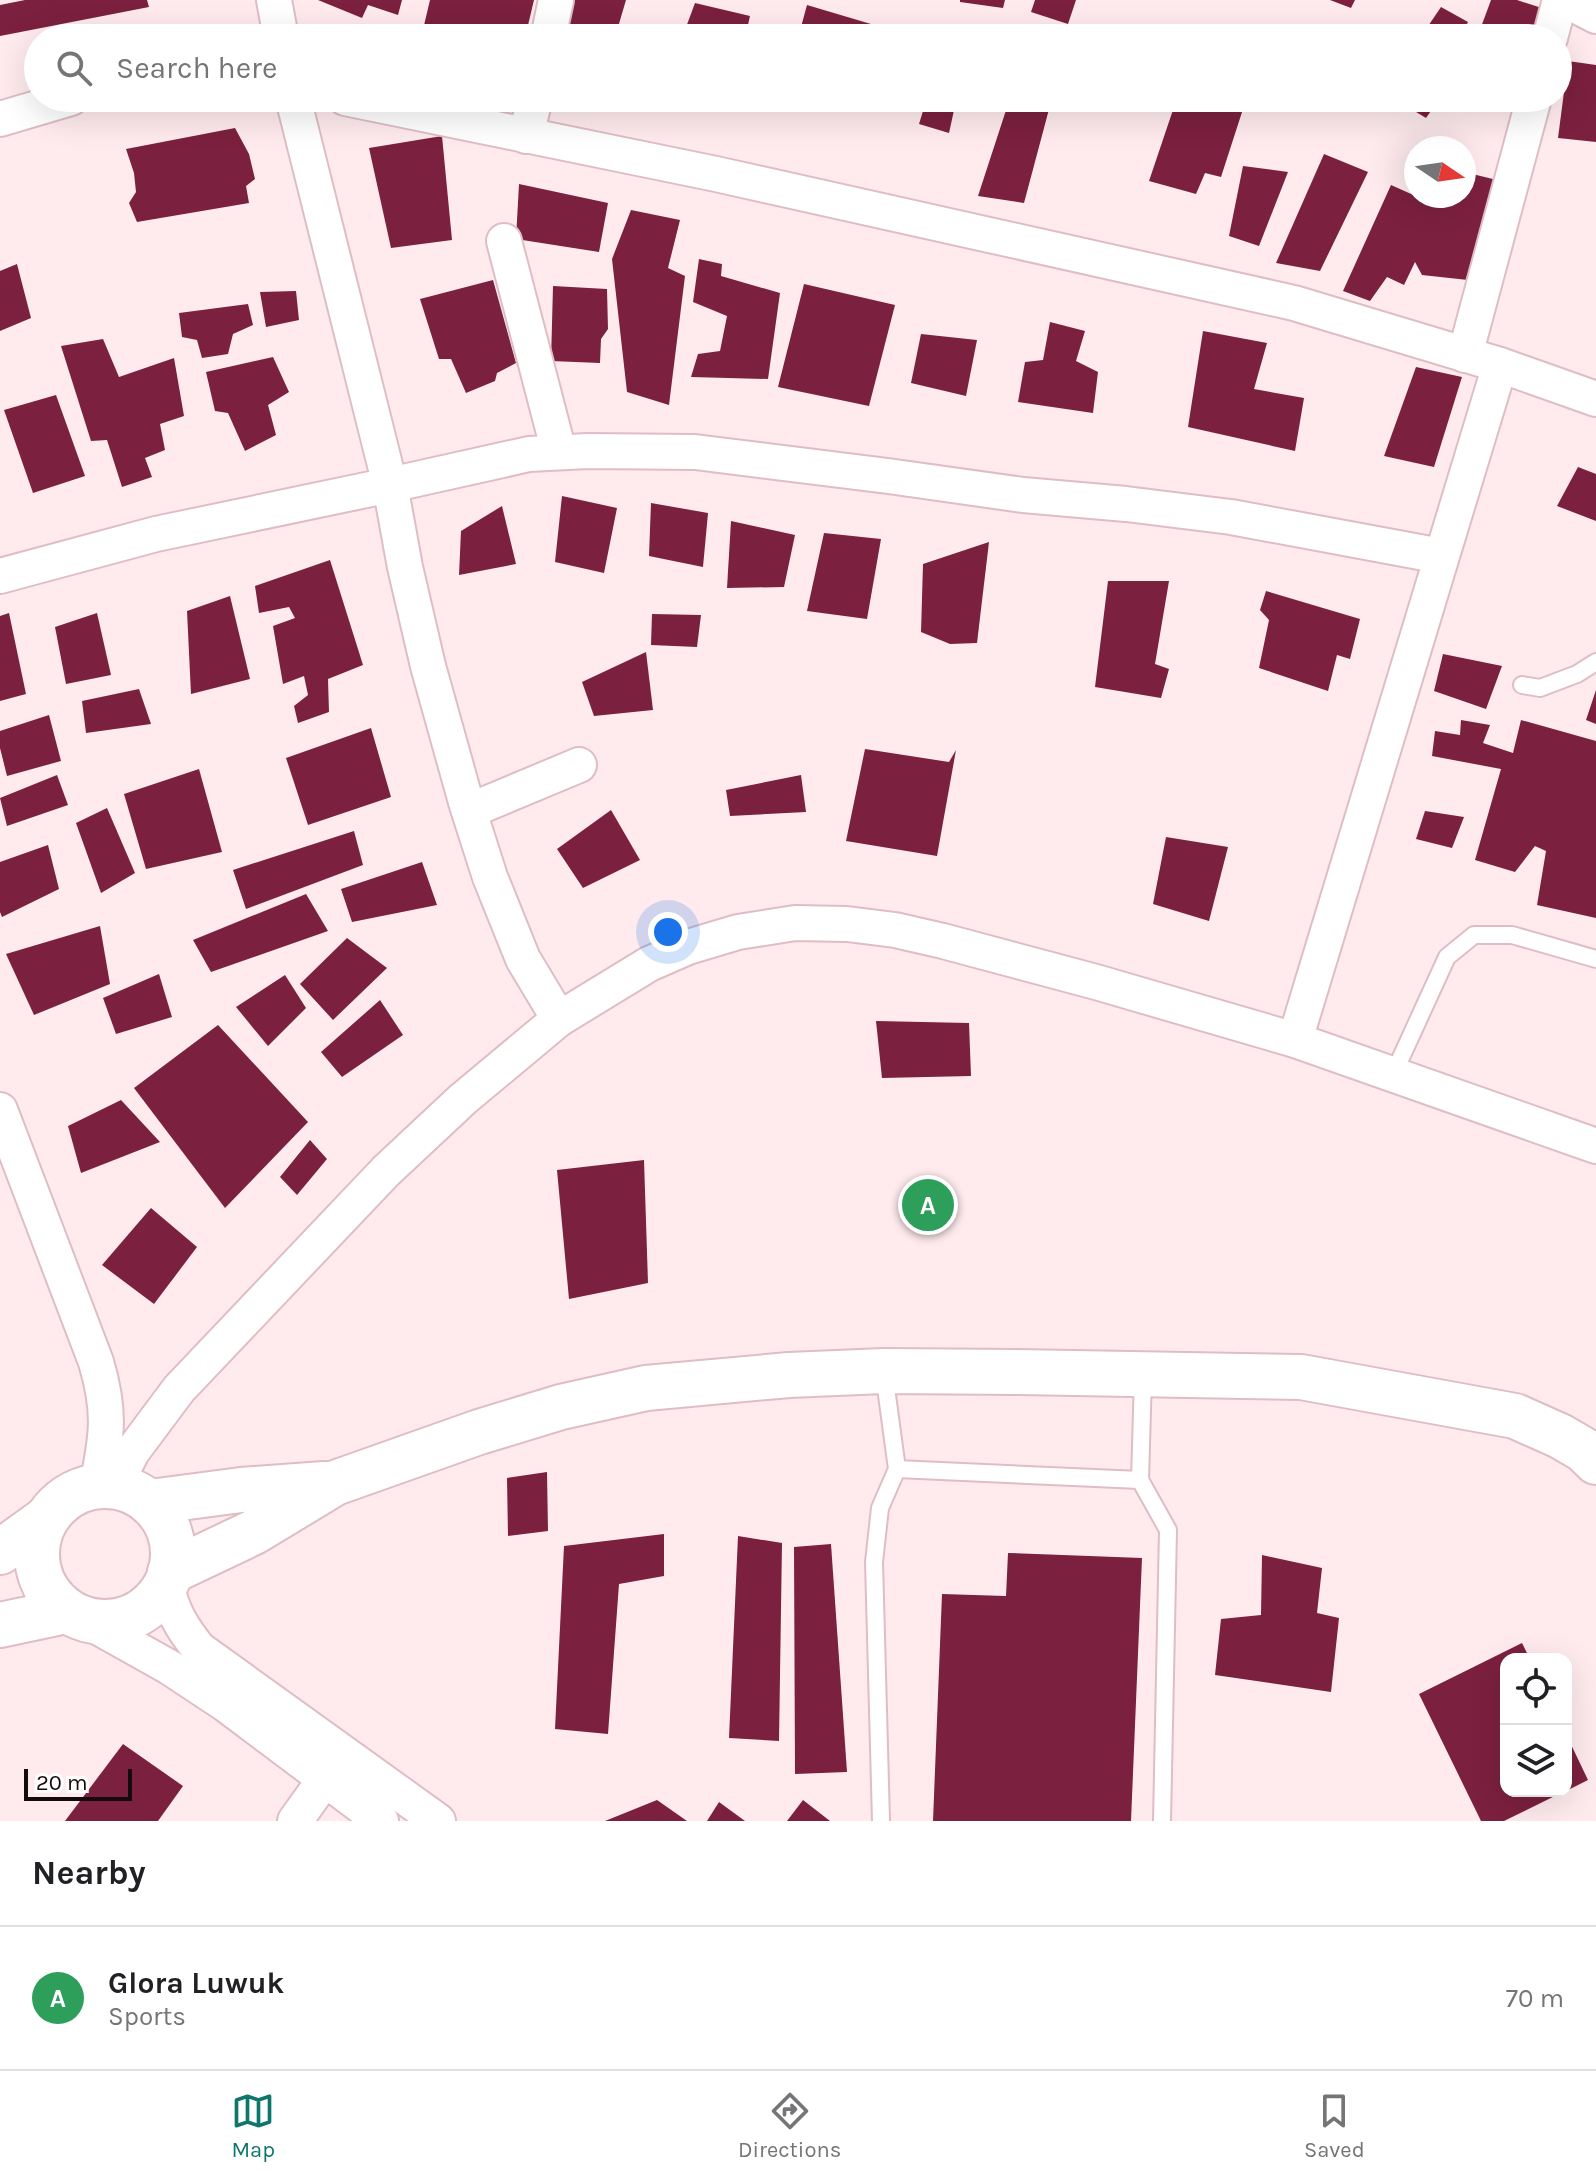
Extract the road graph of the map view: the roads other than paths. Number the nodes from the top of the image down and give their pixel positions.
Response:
1 (274, 0) edge
2 (556, 0) edge
3 (1562, 0) edge
4 (1596, 16) edge
5 (278, 24) edge
6 (551, 24) edge
7 (1554, 24) edge
8 (24, 112) edge
9 (297, 112) edge
10 (412, 112) edge
11 (532, 112) edge
12 (1530, 112) edge
13 (0, 119) edge
14 (526, 136) junction
15 (504, 241) dead end
16 (1465, 355) junction
17 (1500, 365) junction
18 (1596, 399) edge
19 (559, 452) junction
20 (390, 485) junction
21 (1441, 556) junction
22 (0, 576) edge
23 (1596, 662) edge
24 (1522, 685) dead end
25 (579, 765) dead end
26 (469, 811) junction
27 (1596, 959) edge
28 (559, 1019) junction
29 (1295, 1040) junction
30 (1393, 1075) junction
31 (0, 1110) edge
32 (1596, 1146) edge
33 (884, 1371) junction
34 (1143, 1374) junction
35 (1596, 1462) edge
36 (897, 1469) junction
37 (1140, 1480) junction
38 (335, 1483) junction
39 (121, 1492) junction
40 (46, 1519) junction
41 (0, 1552) edge
42 (168, 1578) junction
43 (75, 1616) junction
44 (0, 1625) edge
45 (325, 1779) junction
46 (295, 1821) edge
47 (381, 1821) edge
48 (438, 1821) edge
49 (881, 1821) edge
50 (1162, 1821) edge

1 - 5 street
2 - 6 street
3 - 4 street
3 - 7 street
8 - 13 street
9 - 20 street
10 - 14 street
11 - 14 street
12 - 16 street
14 - 16 street
15 - 19 street
16 - 17 street
17 - 18 street
17 - 21 street
19 - 20 street
19 - 21 street
20 - 22 street
20 - 26 street
21 - 29 street
23 - 24 lane
25 - 26 street
26 - 28 street
27 - 30 lane
28 - 29 street
28 - 39 street
29 - 30 street
30 - 32 street
31 - 39 street
33 - 34 highway
33 - 36 lane
33 - 38 highway
34 - 35 highway
34 - 37 lane
36 - 37 lane
36 - 49 lane
37 - 50 lane
38 - 39 highway
38 - 42 highway
39 - 40 highway
39 - 42 highway
40 - 41 highway
40 - 43 highway
42 - 43 highway
42 - 48 street
43 - 44 highway
43 - 45 street
45 - 46 street
45 - 47 street

